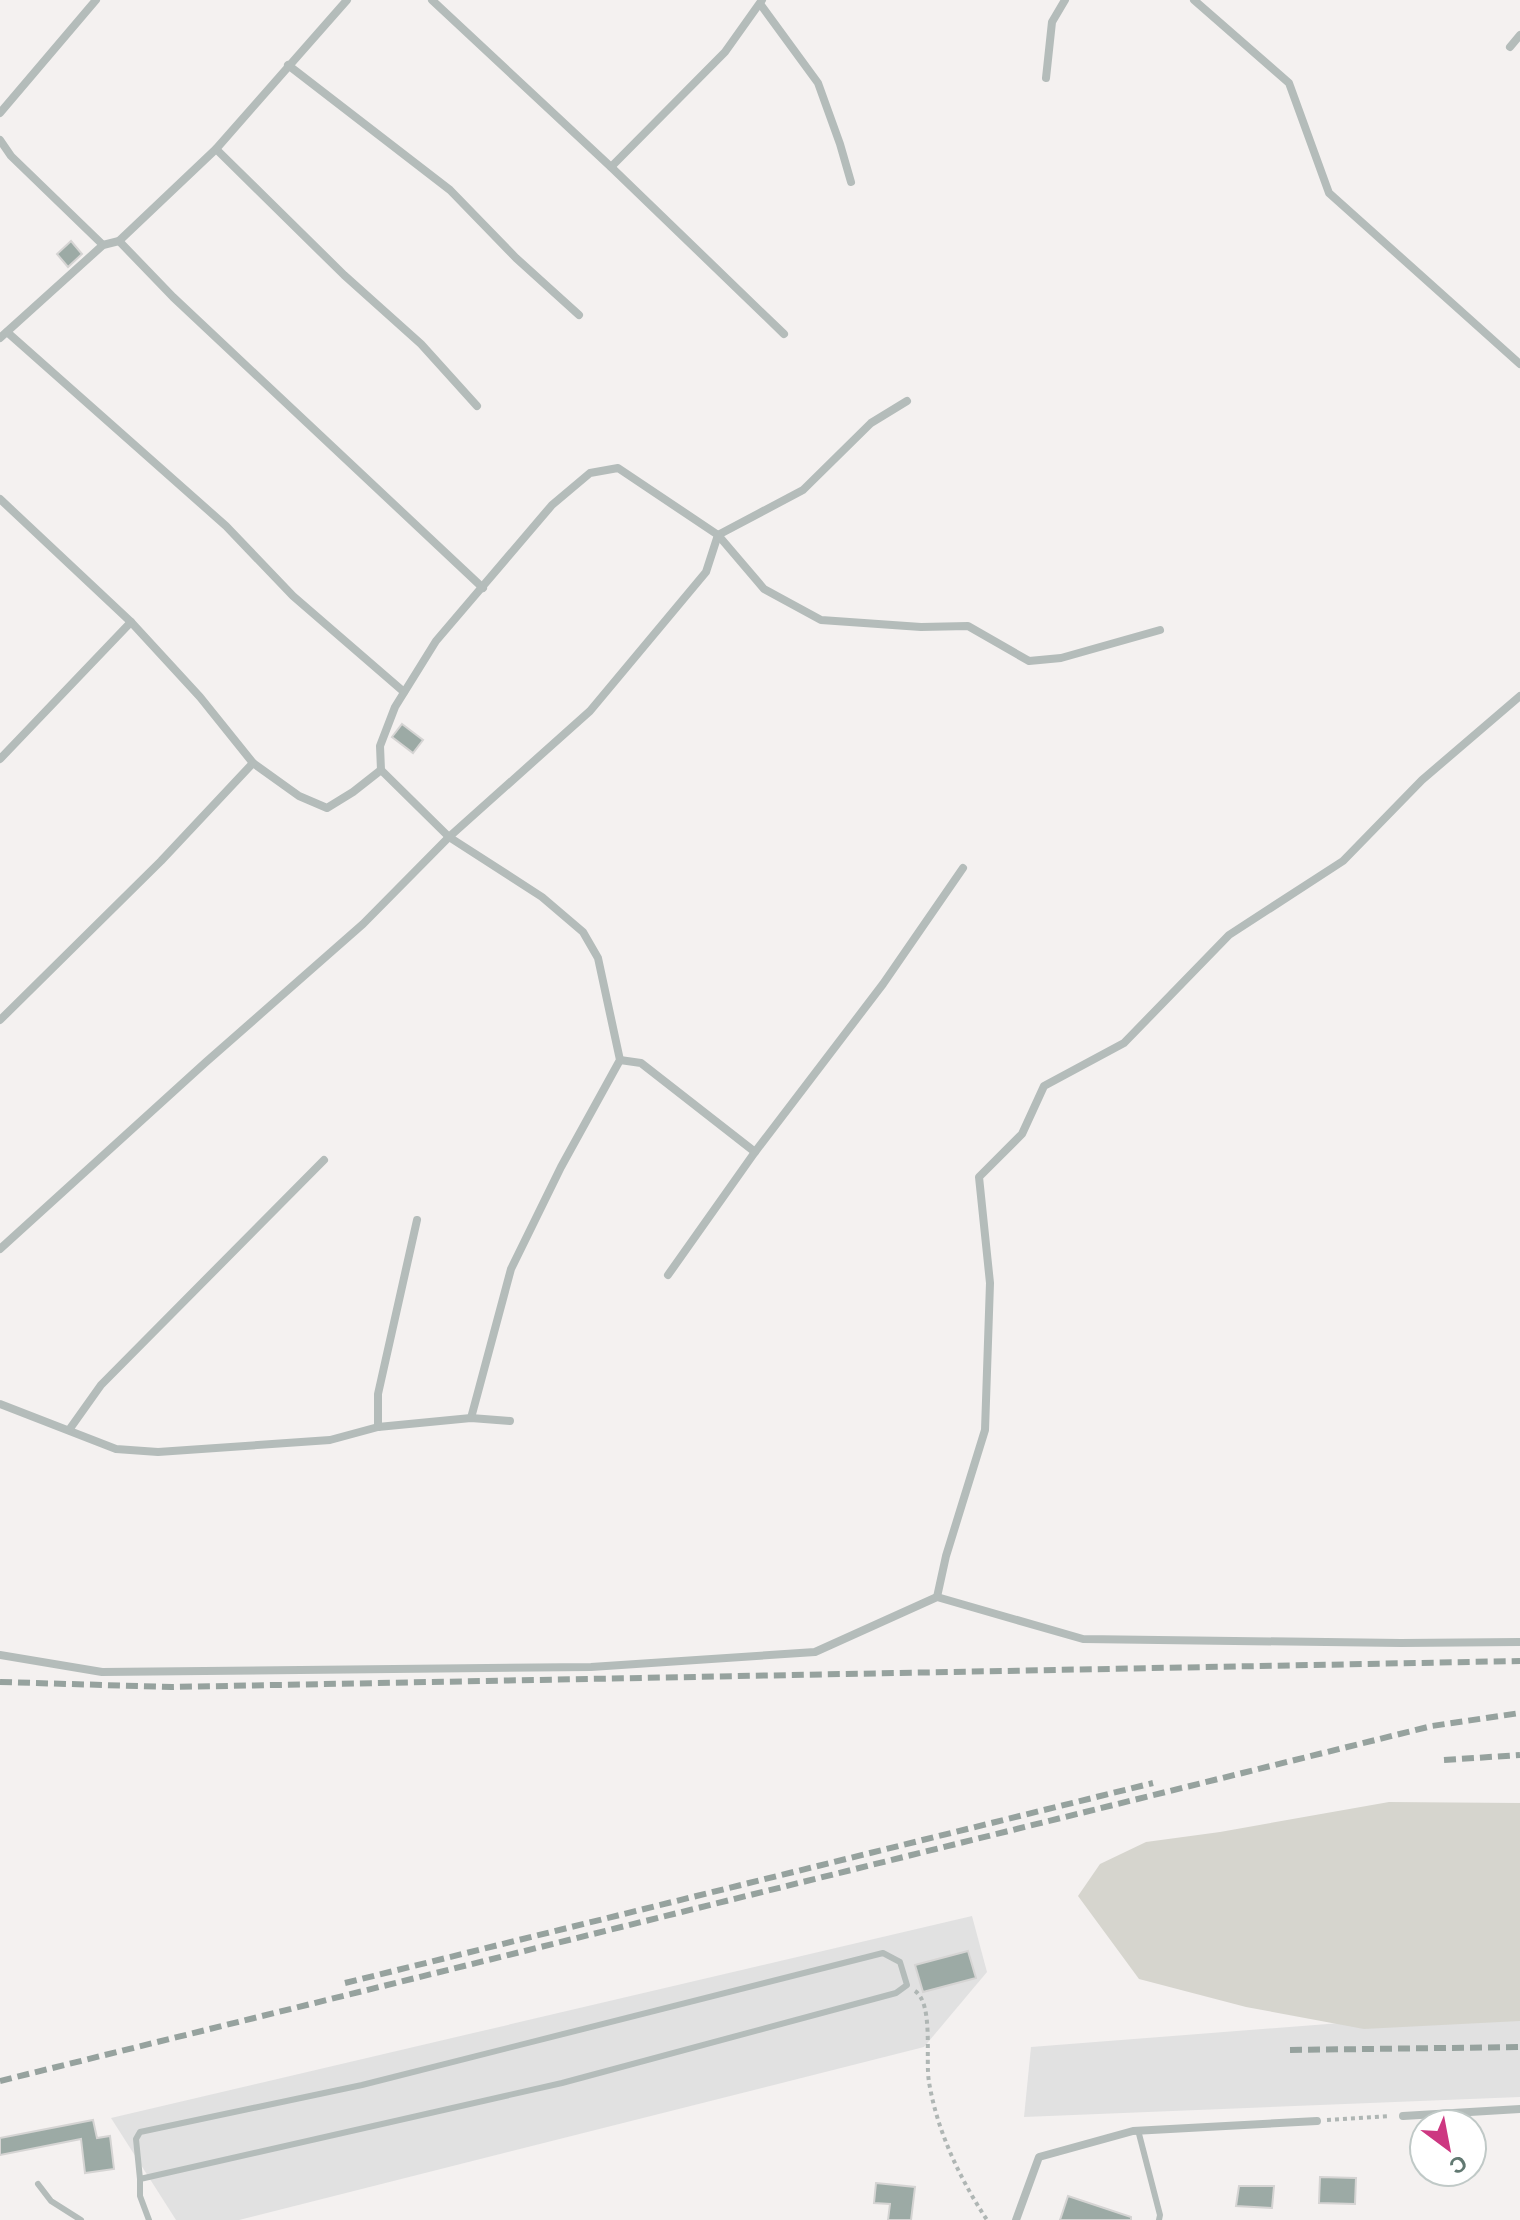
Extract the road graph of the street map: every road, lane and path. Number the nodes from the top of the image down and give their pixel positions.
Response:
1 (96, 0) edge
2 (347, 0) edge
3 (432, 0) edge
4 (1065, 0) edge
5 (1194, 0) edge
6 (761, 2) edge
7 (1520, 35) edge
8 (1510, 47) dead end
9 (288, 65) junction
10 (1046, 78) dead end
11 (0, 113) edge
12 (0, 140) edge
13 (216, 149) junction
14 (611, 167) junction
15 (851, 182) dead end
16 (119, 241) junction
17 (103, 245) junction
18 (579, 315) dead end
19 (784, 334) dead end
20 (4, 335) edge
21 (1520, 364) edge
22 (907, 401) dead end
23 (477, 406) dead end
24 (0, 499) edge
25 (718, 535) junction
26 (483, 588) junction
27 (131, 622) junction
28 (1160, 630) dead end
29 (404, 692) junction
30 (1520, 696) edge
31 (0, 759) edge
32 (253, 763) junction
33 (381, 770) junction
34 (449, 837) junction
35 (963, 868) dead end
36 (0, 1020) edge
37 (620, 1060) junction
38 (755, 1152) junction
39 (324, 1160) dead end
40 (417, 1220) dead end
41 (0, 1249) edge
42 (668, 1275) dead end
43 (0, 1404) edge
44 (471, 1418) junction
45 (510, 1421) dead end
46 (378, 1427) junction
47 (69, 1430) junction
48 (937, 1597) junction
49 (1520, 1642) edge
50 (0, 1655) edge
51 (907, 1985) junction
52 (1520, 2109) edge
53 (1403, 2116) joint
54 (1317, 2121) joint
55 (1138, 2130) junction
56 (140, 2179) junction
57 (38, 2184) dead end
58 (81, 2220) edge
59 (149, 2220) edge
60 (987, 2220) edge
61 (1016, 2220) edge
62 (1159, 2220) edge

1 - 11 street
2 - 9 street
3 - 14 street
4 - 10 street
5 - 21 street
6 - 14 street
6 - 15 street
7 - 8 street
9 - 13 street
9 - 18 street
12 - 17 street
13 - 16 street
13 - 23 street
14 - 19 street
16 - 17 street
16 - 26 street
17 - 20 street
20 - 29 street
22 - 25 street
24 - 27 street
25 - 26 street
25 - 28 street
25 - 34 street
26 - 29 street
27 - 31 street
27 - 32 street
29 - 33 street
30 - 48 street
32 - 33 street
32 - 36 street
33 - 34 street
34 - 37 street
34 - 41 street
35 - 38 street
37 - 38 street
37 - 44 street
38 - 42 street
39 - 47 street
40 - 46 street
43 - 47 street
44 - 45 street
44 - 46 street
46 - 47 street
48 - 49 street
48 - 50 street
51 - 56 lane
51 - 56 lane
51 - 60 path
52 - 53 street
53 - 54 path
54 - 55 street
55 - 61 street
55 - 62 lane
56 - 59 lane
57 - 58 lane

